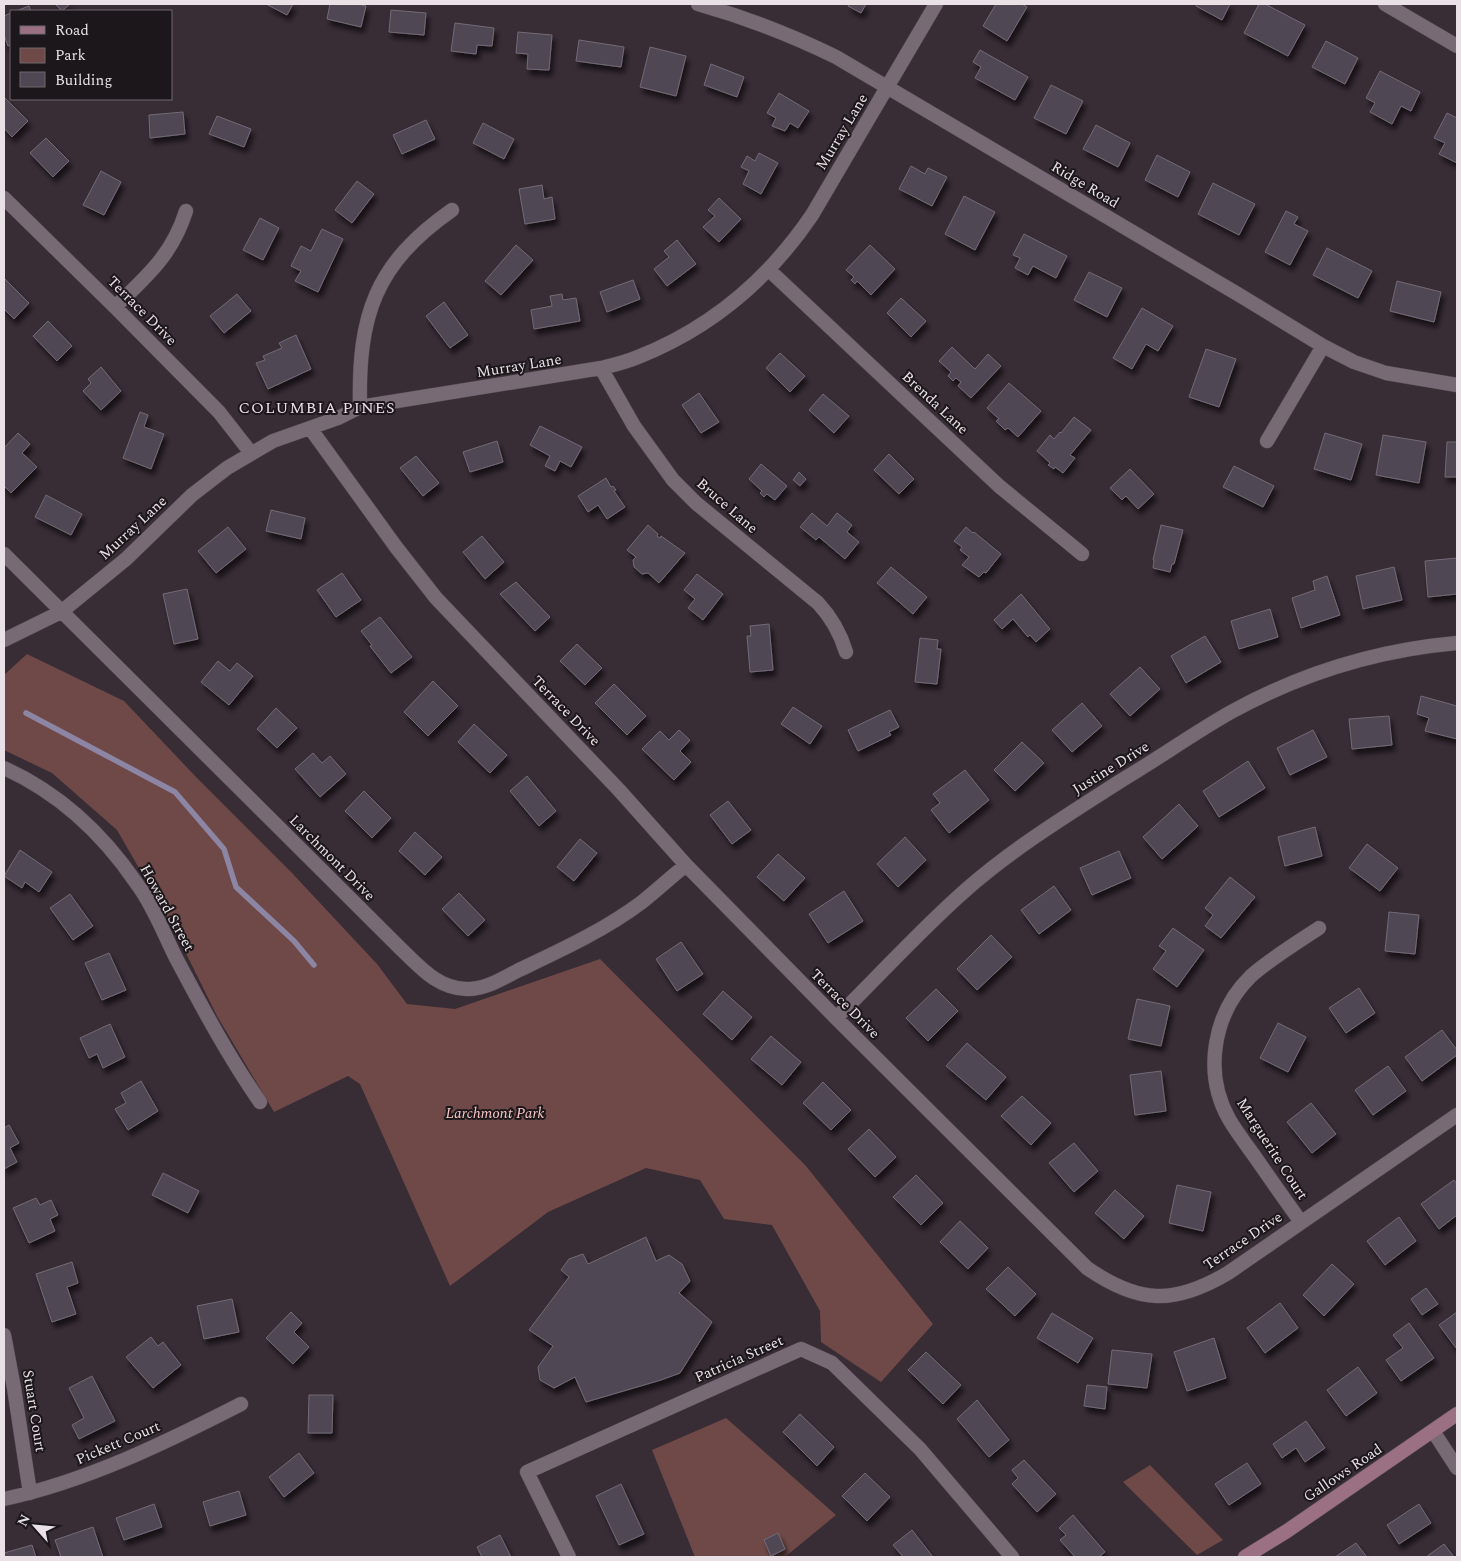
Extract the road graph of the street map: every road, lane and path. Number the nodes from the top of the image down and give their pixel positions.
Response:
1 (698, 4) edge
2 (936, 4) edge
3 (1385, 4) edge
4 (1457, 46) edge
5 (888, 87) junction
6 (4, 198) edge
7 (452, 210) dead end
8 (186, 211) dead end
9 (769, 270) junction
10 (115, 307) junction
11 (1323, 346) junction
12 (602, 368) junction
13 (1457, 385) edge
14 (360, 407) junction
15 (310, 428) junction
16 (1267, 441) dead end
17 (251, 454) junction
18 (4, 554) edge
19 (1082, 554) dead end
20 (61, 612) junction
21 (4, 640) edge
22 (1457, 643) edge
23 (846, 652) dead end
24 (4, 768) edge
25 (686, 865) junction
26 (1319, 928) dead end
27 (836, 1018) junction
28 (260, 1102) dead end
29 (1457, 1116) edge
30 (1300, 1222) junction
31 (4, 1335) edge
32 (241, 1404) dead end
33 (1457, 1414) edge
34 (1433, 1431) junction
35 (1457, 1468) edge
36 (30, 1494) junction
37 (4, 1499) edge
38 (570, 1557) edge
39 (1012, 1557) edge
40 (1245, 1557) edge

1 - 5 street, Ridge Road
2 - 5 street, Murray Lane
3 - 4 street
5 - 9 street, Murray Lane
5 - 11 street, Ridge Road
6 - 10 street, Terrace Drive
7 - 14 street
8 - 10 street
9 - 12 street, Murray Lane
9 - 19 street, Brenda Lane
10 - 17 street, Terrace Drive
11 - 13 street, Ridge Road
11 - 16 street
12 - 14 street, Murray Lane
12 - 23 street, Bruce Lane
14 - 15 street, Murray Lane
15 - 17 street, Murray Lane
15 - 25 street, Terrace Drive
17 - 20 street, Murray Lane
18 - 20 street, Larchmont Drive
20 - 21 street, Murray Lane
20 - 25 street, Larchmont Drive
22 - 27 street, Justine Drive
24 - 28 street, Howard Street
25 - 27 street, Terrace Drive
26 - 30 street, Marguerite Court
27 - 30 street, Terrace Drive
29 - 30 street, Terrace Drive
31 - 36 street, Stuart Court
32 - 36 street, Pickett Court
33 - 34 main road, Gallows Road
34 - 35 street
34 - 40 main road, Gallows Road
36 - 37 street, Pickett Court
38 - 39 street, Patricia Street

